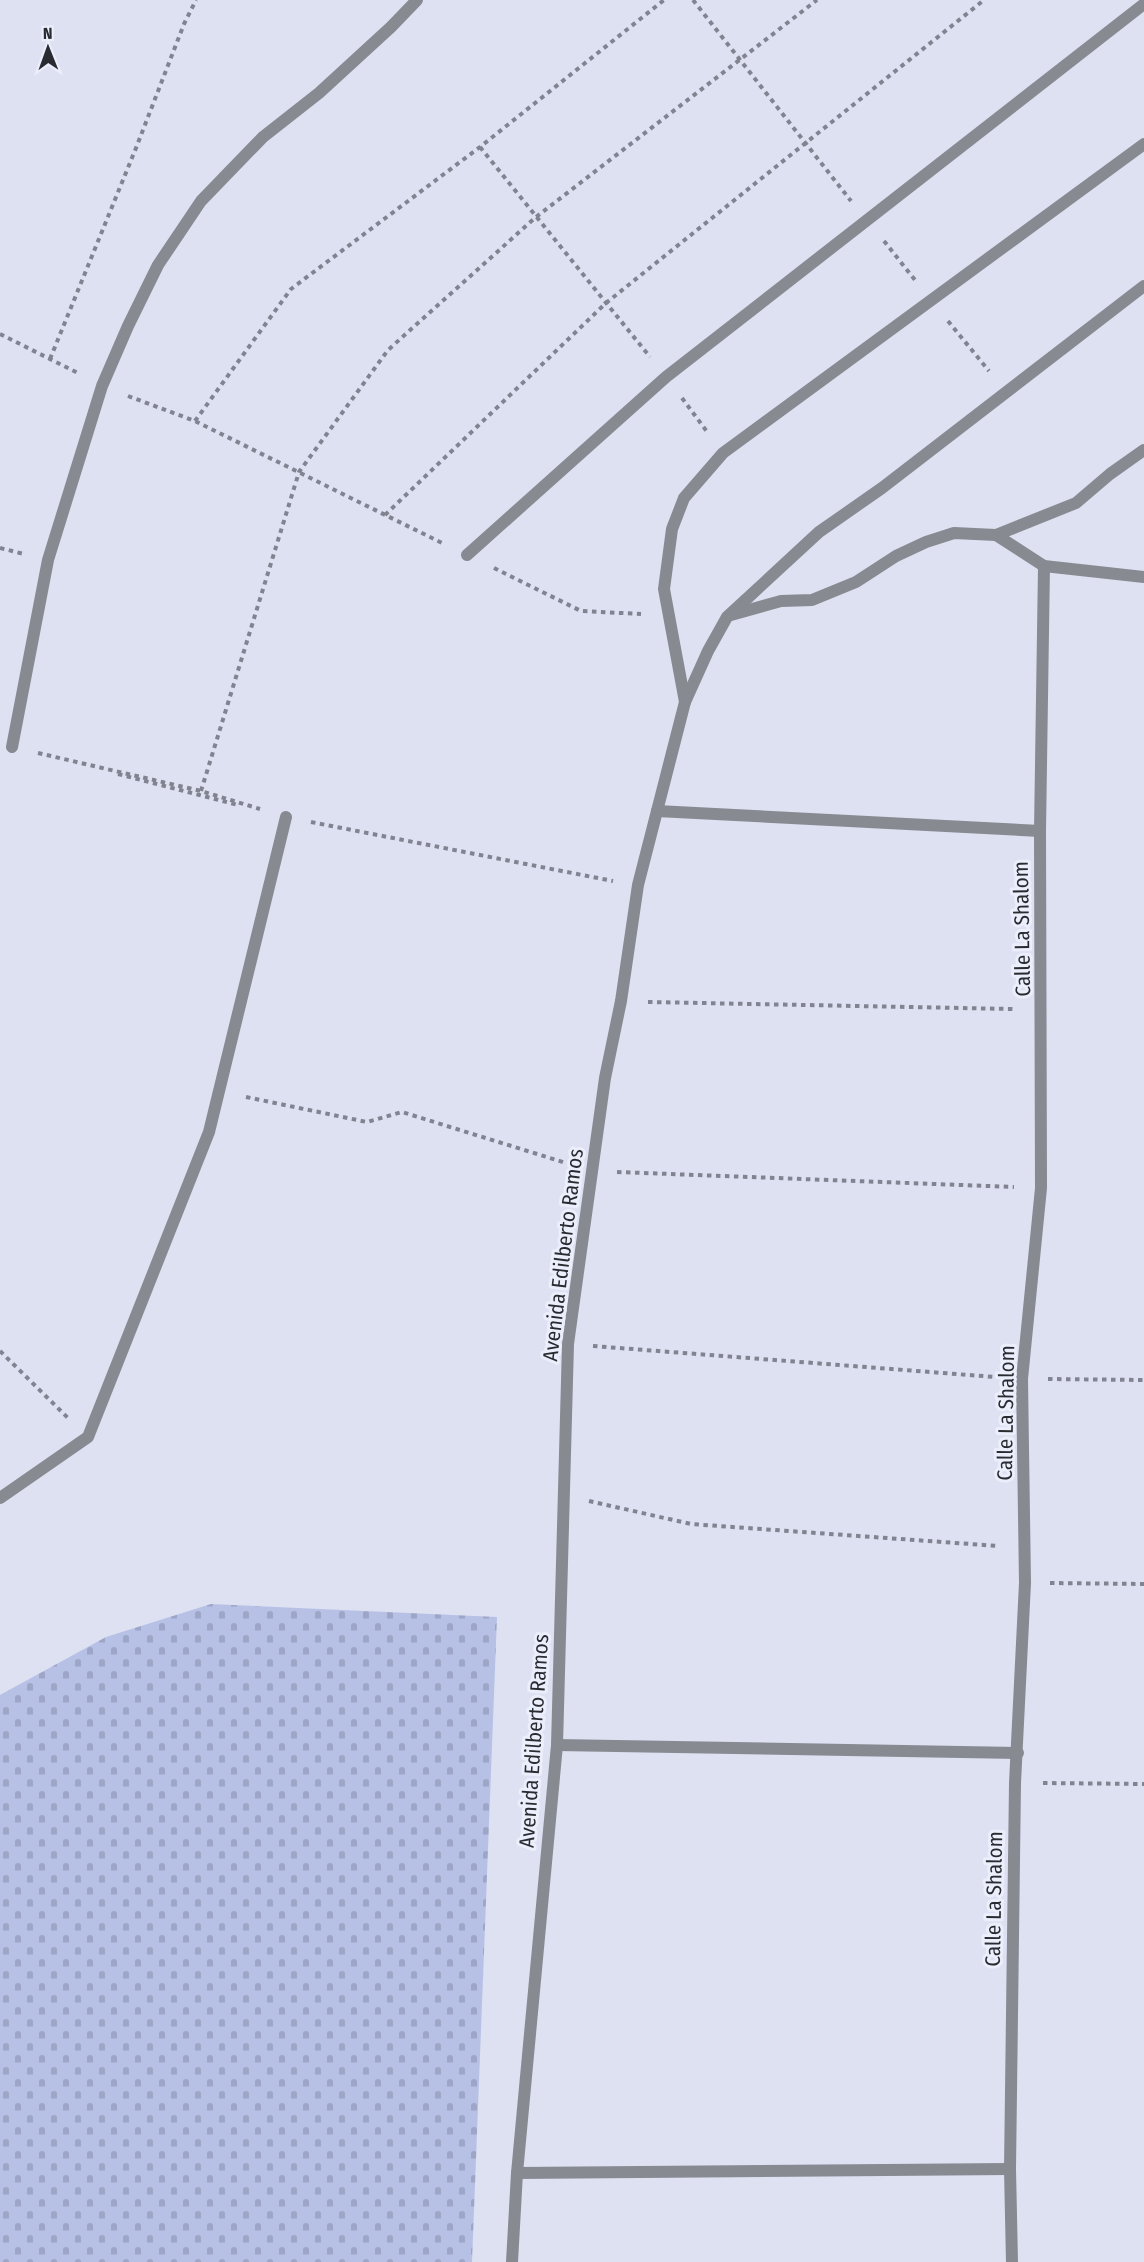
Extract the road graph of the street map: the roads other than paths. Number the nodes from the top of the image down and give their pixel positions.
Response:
1 (417, 0) edge
2 (1144, 4) edge
3 (1144, 144) edge
4 (1144, 286) edge
5 (1144, 450) edge
6 (996, 535) junction
7 (467, 555) road end
8 (1044, 566) junction
9 (1144, 577) edge
10 (727, 616) junction
11 (685, 702) junction
12 (12, 747) road end
13 (657, 811) junction
14 (286, 817) road end
15 (1040, 831) junction
16 (0, 1498) edge
17 (557, 1745) junction
18 (1018, 1753) junction
19 (1010, 2169) junction
20 (517, 2173) junction
21 (512, 2262) edge
22 (1012, 2262) edge

1 - 12 street
2 - 7 street
3 - 11 street
4 - 10 street, Avenida Edilberto Ramos
5 - 6 street
6 - 8 street
6 - 10 street
8 - 9 street
8 - 15 street, Calle La Shalom
10 - 11 street, Avenida Edilberto Ramos
11 - 13 street, Avenida Edilberto Ramos
13 - 15 street
13 - 17 street, Avenida Edilberto Ramos
14 - 16 street
15 - 18 street, Calle La Shalom
17 - 18 street
17 - 20 street, Avenida Edilberto Ramos
18 - 19 street, Calle La Shalom
19 - 20 street
19 - 22 street, Calle La Shalom
20 - 21 street, Avenida Edilberto Ramos

